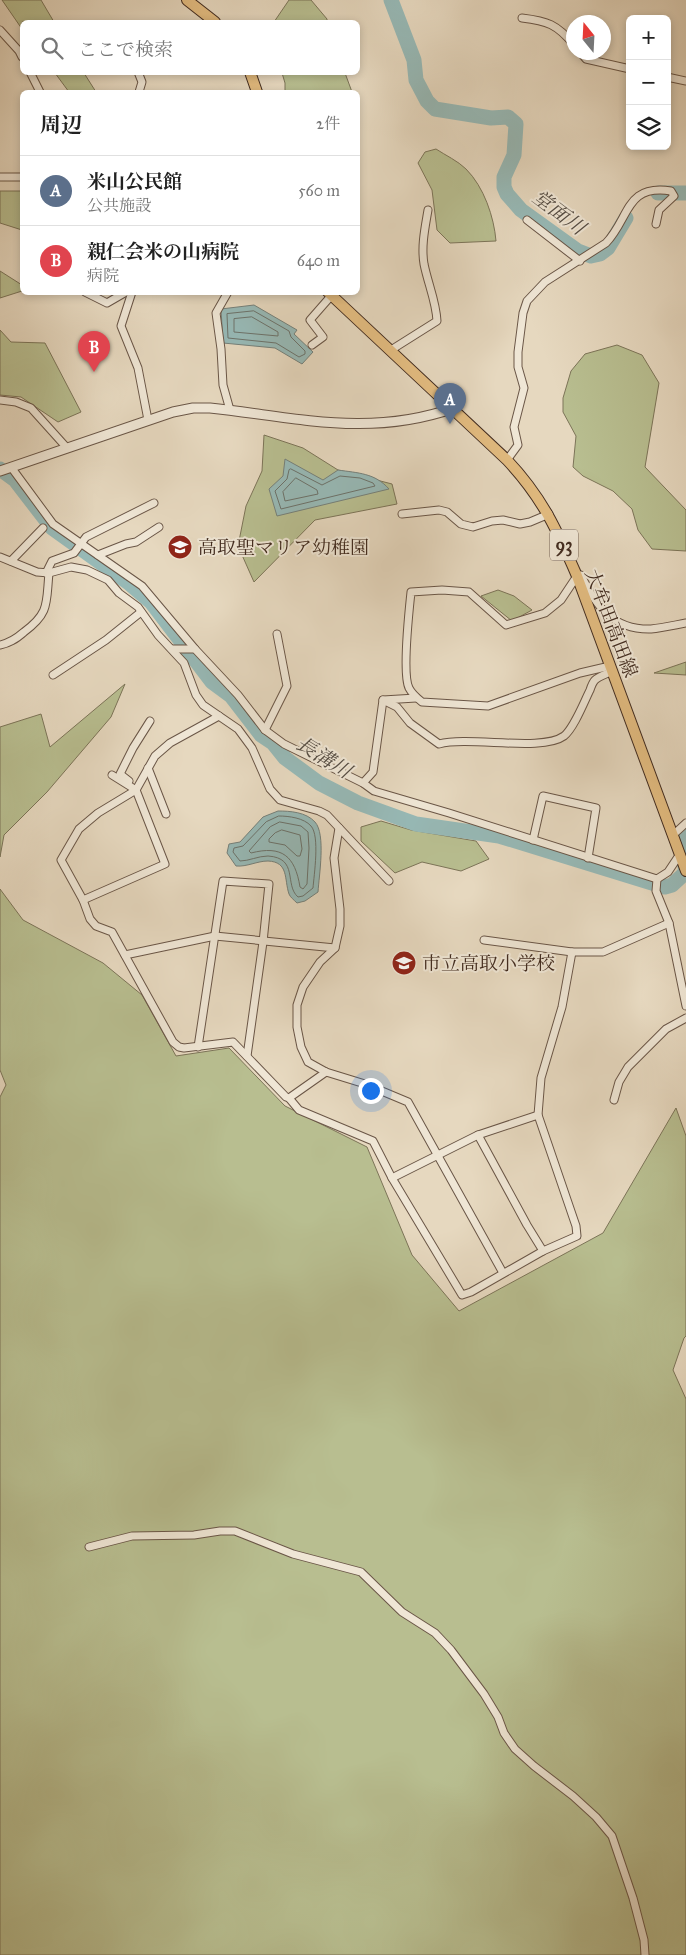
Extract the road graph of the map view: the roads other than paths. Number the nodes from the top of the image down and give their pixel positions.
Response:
1 (187, 0) edge
2 (522, 18) dead end
3 (212, 20) edge
4 (0, 30) edge
5 (566, 36) edge
6 (20, 53) edge
7 (591, 60) edge
8 (626, 67) edge
9 (32, 75) edge
10 (139, 75) edge
11 (251, 75) edge
12 (671, 78) edge
13 (686, 81) edge
14 (39, 90) edge
15 (140, 90) edge
16 (256, 90) edge
17 (1, 175) edge
18 (20, 177) edge
19 (428, 210) dead end
20 (527, 220) dead end
21 (656, 224) dead end
22 (580, 261) junction
23 (92, 295) edge
24 (121, 295) edge
25 (131, 295) edge
26 (226, 295) edge
27 (329, 295) edge
28 (331, 295) edge
29 (312, 346) dead end
30 (390, 350) junction
31 (0, 400) edge
32 (454, 408) junction
33 (230, 410) junction
34 (148, 420) junction
35 (67, 448) junction
36 (507, 460) junction
37 (12, 467) junction
38 (0, 471) edge
39 (154, 503) dead end
40 (402, 514) dead end
41 (549, 514) junction
42 (159, 527) dead end
43 (43, 528) dead end
44 (82, 542) junction
45 (98, 555) junction
46 (0, 556) edge
47 (11, 561) junction
48 (48, 573) junction
49 (577, 576) junction
50 (141, 612) junction
51 (686, 623) edge
52 (277, 634) dead end
53 (0, 645) edge
54 (195, 649) junction
55 (172, 650) junction
56 (611, 668) junction
57 (53, 675) dead end
58 (416, 698) junction
59 (383, 700) junction
60 (219, 716) junction
61 (150, 722) dead end
62 (265, 730) junction
63 (148, 768) junction
64 (112, 776) dead end
65 (363, 783) junction
66 (137, 789) junction
67 (166, 814) dead end
68 (686, 823) edge
69 (338, 828) junction
70 (673, 835) junction
71 (533, 840) junction
72 (680, 854) junction
73 (588, 858) junction
74 (685, 867) edge
75 (657, 879) junction
76 (389, 881) dead end
77 (83, 900) junction
78 (669, 923) junction
79 (215, 936) junction
80 (484, 940) dead end
81 (263, 942) junction
82 (335, 948) junction
83 (572, 952) junction
84 (126, 955) junction
85 (686, 1006) edge
86 (686, 1018) edge
87 (198, 1047) junction
88 (247, 1056) junction
89 (326, 1072) junction
90 (289, 1098) junction
91 (614, 1100) dead end
92 (538, 1115) junction
93 (478, 1135) junction
94 (438, 1156) junction
95 (392, 1178) junction
96 (543, 1251) junction
97 (503, 1273) junction
98 (89, 1547) dead end
99 (645, 1955) edge

1 - 3 main road
2 - 5 street
4 - 6 street
7 - 8 street
9 - 14 street
10 - 15 street
11 - 16 main road
12 - 13 street
17 - 18 street
19 - 30 street
20 - 22 street
21 - 22 street
22 - 36 street
23 - 24 street
25 - 34 street
26 - 33 street
27 - 29 street
28 - 30 main road, 大牟田高田線 / 93
30 - 32 main road, 大牟田高田線 / 93
31 - 35 street
32 - 33 street
32 - 36 main road, 大牟田高田線 / 93
33 - 34 street
34 - 35 street
35 - 37 street
36 - 41 main road, 大牟田高田線 / 93
37 - 38 street
37 - 44 street
39 - 44 street
40 - 41 street
41 - 49 main road, 大牟田高田線 / 93
42 - 45 street
43 - 47 street
44 - 45 street
44 - 48 street
45 - 54 street
46 - 47 street
47 - 48 street
48 - 50 street
48 - 53 street
49 - 51 street
49 - 56 main road, 大牟田高田線 / 93
49 - 58 street
50 - 55 street
50 - 57 street
52 - 62 street
54 - 55 street
54 - 62 street
55 - 60 street
56 - 58 street
56 - 59 street
56 - 70 main road, 大牟田高田線 / 93
58 - 59 street
59 - 65 street
60 - 63 street
60 - 69 street
61 - 66 street
62 - 65 street
63 - 66 street
63 - 67 street
64 - 66 street
65 - 71 street
66 - 77 street
66 - 77 street
68 - 70 street
69 - 76 street
69 - 82 street
70 - 72 main road, 大牟田高田線 / 93
71 - 73 street
71 - 73 street
72 - 74 main road, 大牟田高田線 / 93
72 - 75 street
73 - 75 street
75 - 78 street
77 - 84 street
78 - 83 street
78 - 85 street
79 - 81 street
79 - 81 street
79 - 84 street
79 - 87 street
80 - 83 street
81 - 82 street
81 - 88 street
82 - 89 street
83 - 92 street
84 - 87 street
86 - 91 street
87 - 88 street
88 - 90 street
89 - 90 street
89 - 94 street
90 - 95 street
92 - 93 street
92 - 96 street
93 - 94 street
93 - 96 street
94 - 95 street
94 - 97 street
95 - 97 street
96 - 97 street
98 - 99 street

